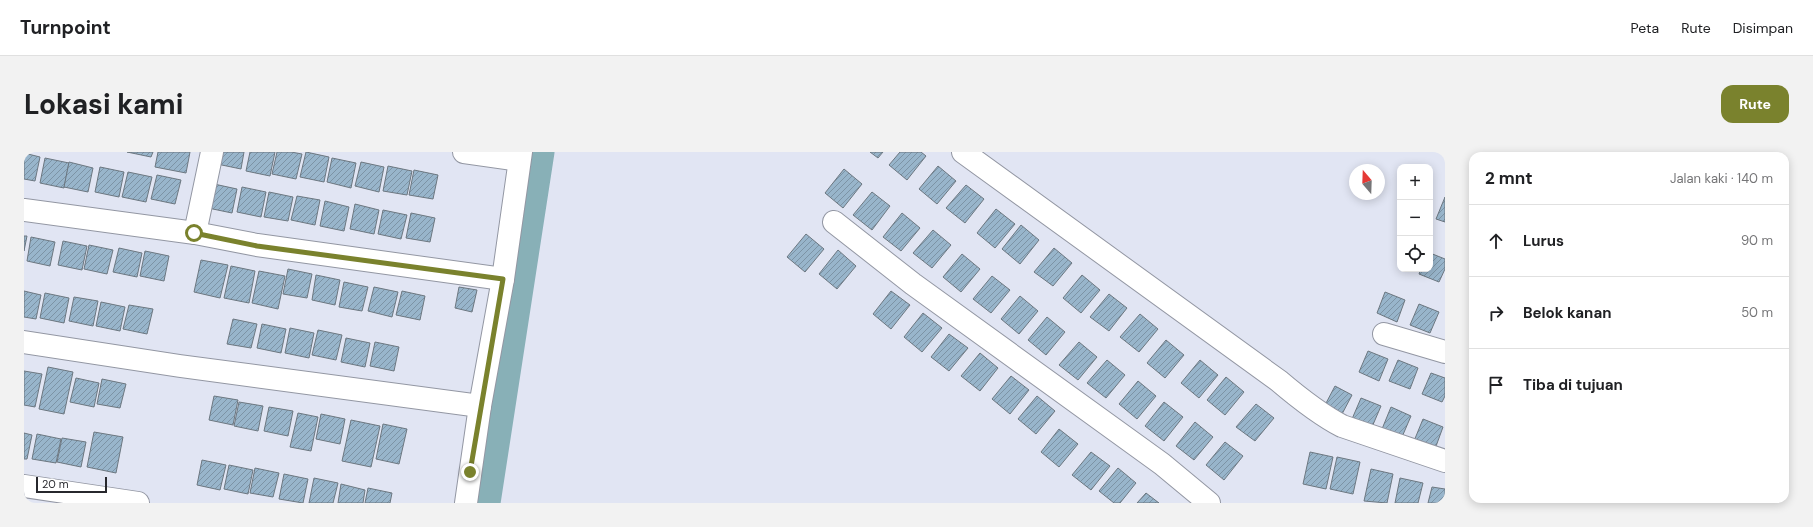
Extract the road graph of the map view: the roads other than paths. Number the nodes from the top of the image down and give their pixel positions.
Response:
1 (212, 152) edge
2 (464, 152) edge
3 (963, 152) edge
4 (520, 156) edge
5 (24, 210) edge
6 (834, 222) dead end
7 (194, 233) junction
8 (503, 279) junction
9 (1384, 334) dead end
10 (24, 342) edge
11 (1445, 352) edge
12 (480, 406) junction
13 (1445, 461) edge
14 (24, 486) edge
15 (138, 503) edge
16 (466, 503) edge
17 (1209, 503) edge

1 - 7 street
2 - 4 street
3 - 13 street
4 - 8 street
5 - 7 street
6 - 17 street
7 - 8 street
8 - 12 street
9 - 11 street
10 - 12 street
12 - 16 street
14 - 15 street

